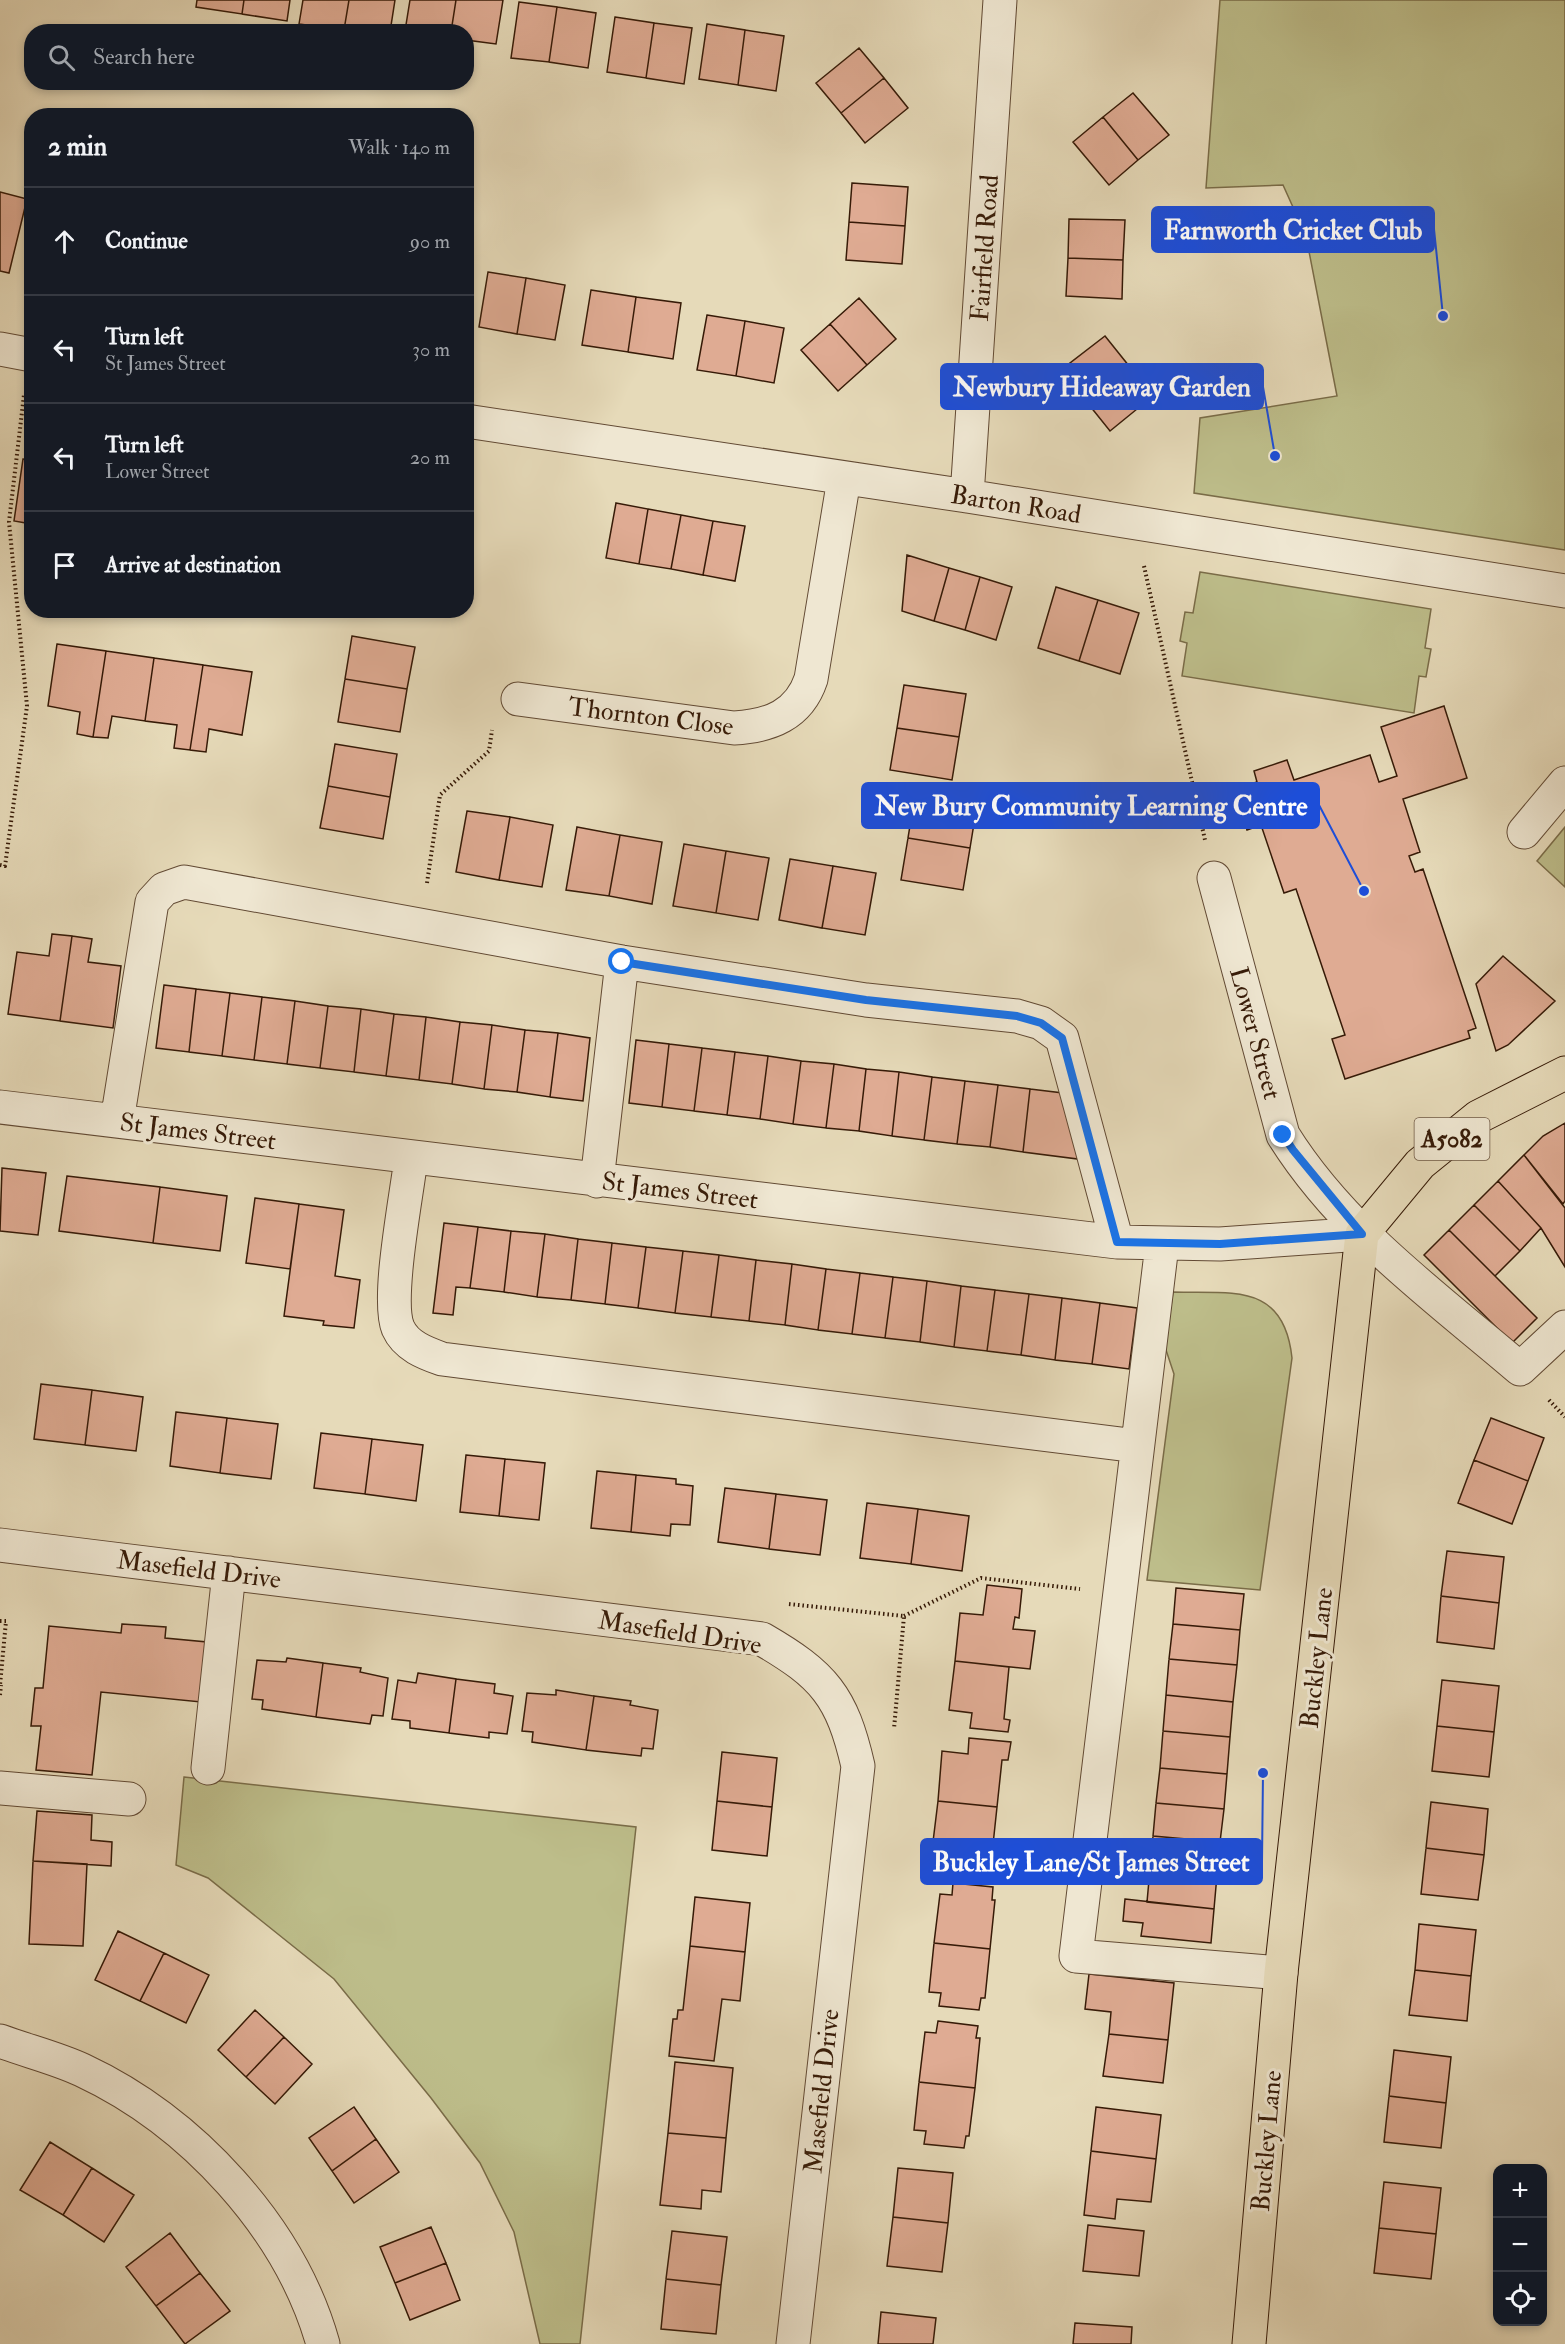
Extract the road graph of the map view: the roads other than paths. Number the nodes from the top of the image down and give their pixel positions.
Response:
1 (1000, 0) edge
2 (474, 423) edge
3 (844, 479) junction
4 (967, 496) junction
5 (1565, 591) edge
6 (518, 699) road end
7 (1565, 783) edge
8 (1524, 831) dead end
9 (1214, 878) road end
10 (622, 962) junction
11 (1565, 1073) edge
12 (0, 1107) edge
13 (117, 1121) junction
14 (411, 1158) junction
15 (597, 1181) junction
16 (1362, 1234) junction
17 (1117, 1242) junction
18 (1162, 1245) junction
19 (1565, 1327) edge
20 (1137, 1446) junction
21 (0, 1545) edge
22 (229, 1573) junction
23 (208, 1768) dead end
24 (0, 1788) edge
25 (129, 1799) dead end
26 (1281, 1973) junction
27 (0, 2041) edge
28 (323, 2344) edge
29 (793, 2344) edge
30 (1249, 2344) edge

1 - 4 street, Fairfield Road
2 - 3 street, Barton Road
3 - 4 street, Barton Road
3 - 6 street, Thornton Close
4 - 5 street, Barton Road
7 - 8 street
9 - 16 street, Lower Street
10 - 13 street
10 - 15 street
10 - 17 street
11 - 16 main road, A5082
12 - 13 street, St James Street
13 - 14 street, St James Street
14 - 15 street, St James Street
14 - 20 street
15 - 17 street, St James Street
16 - 18 street, St James Street
16 - 19 street, Lower Street
16 - 26 main road, Buckley Lane
17 - 18 street, St James Street
18 - 20 street
20 - 26 street
21 - 22 street, Masefield Drive
22 - 23 street
22 - 29 street, Masefield Drive
24 - 25 street
26 - 30 main road, Buckley Lane
27 - 28 street

